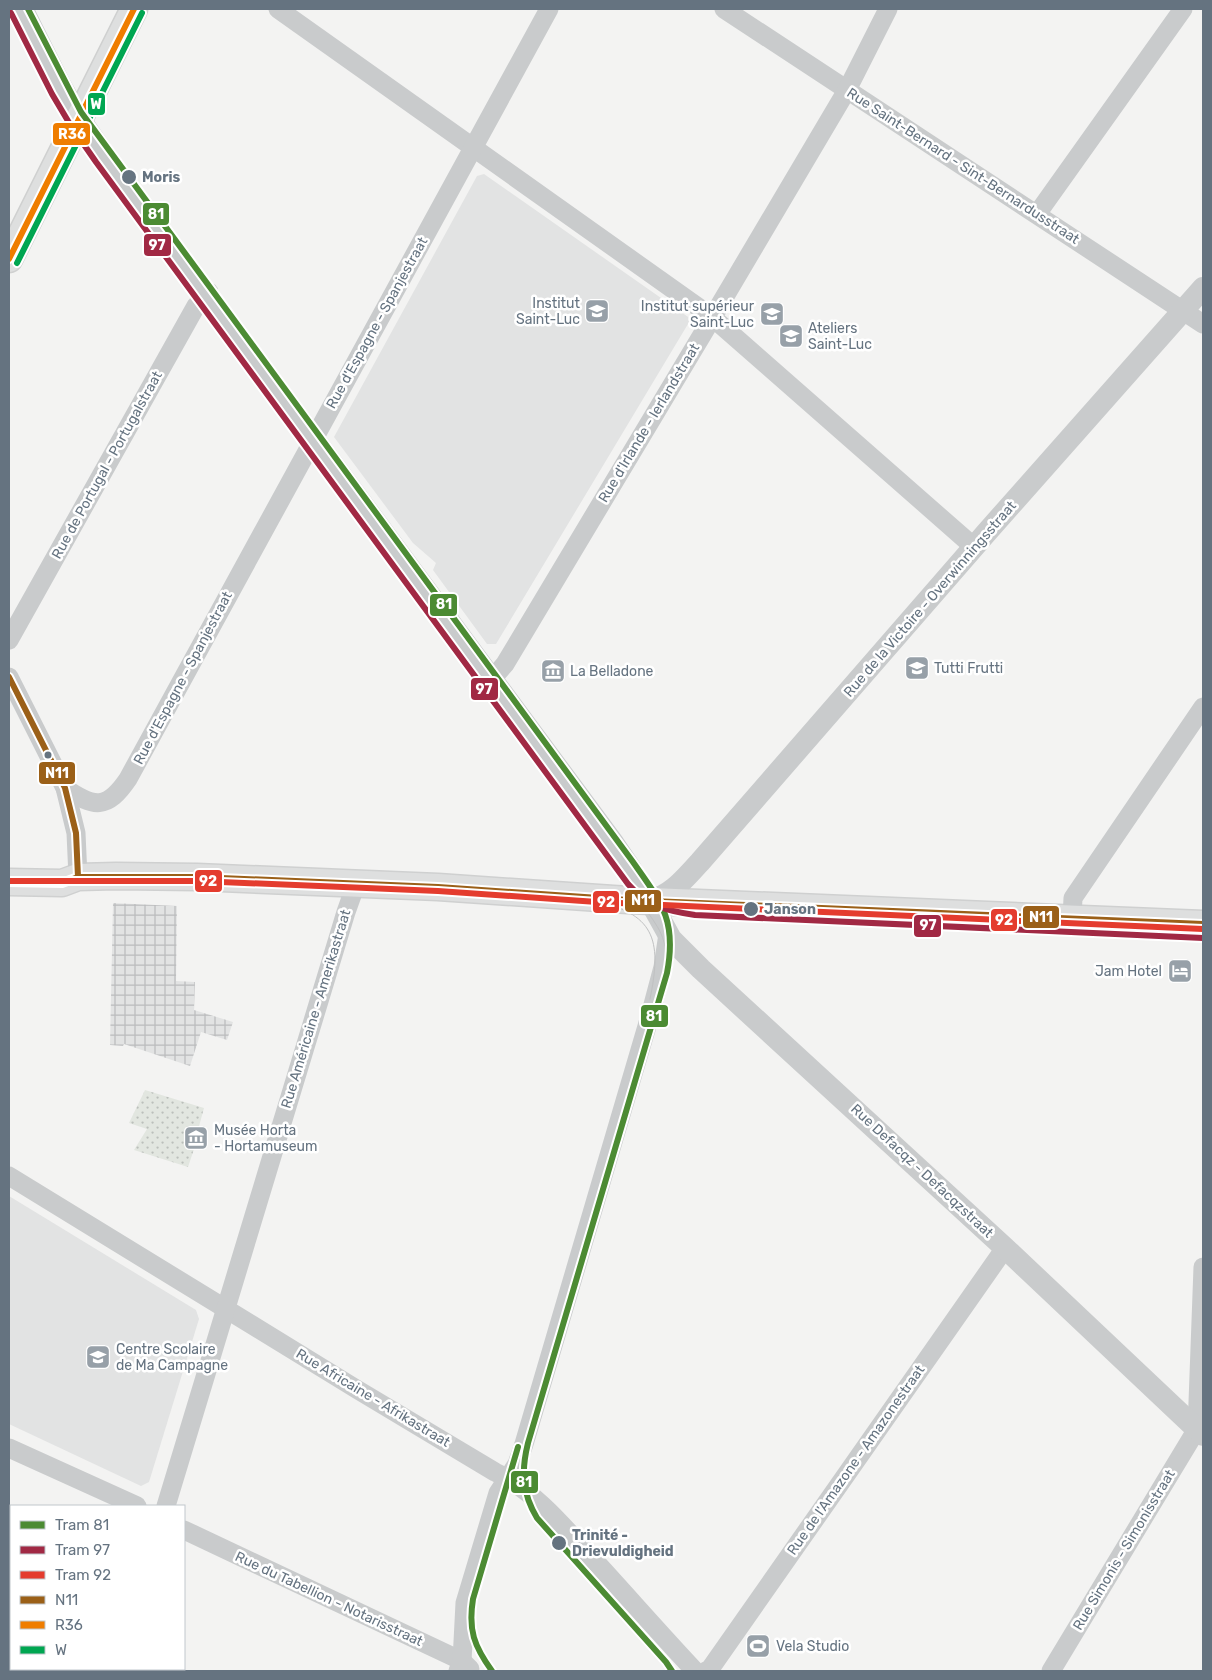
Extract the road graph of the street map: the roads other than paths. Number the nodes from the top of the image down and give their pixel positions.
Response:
1 (24, 9) edge
2 (134, 9) edge
3 (278, 9) edge
4 (549, 9) edge
5 (724, 9) edge
6 (888, 9) edge
7 (1183, 9) edge
8 (847, 90) junction
9 (80, 116) junction
10 (474, 147) junction
11 (1037, 214) junction
12 (9, 259) edge
13 (1203, 288) edge
14 (208, 292) junction
15 (1183, 311) junction
16 (712, 317) junction
17 (1203, 324) edge
18 (315, 437) junction
19 (974, 547) junction
20 (9, 640) edge
21 (9, 677) edge
22 (493, 678) junction
23 (1203, 706) edge
24 (65, 788) junction
25 (9, 865) edge
26 (78, 877) junction
27 (9, 882) edge
28 (354, 890) junction
29 (650, 900) junction
30 (1072, 919) junction
31 (1203, 924) edge
32 (668, 934) junction
33 (9, 1176) edge
34 (1005, 1248) junction
35 (1203, 1267) edge
36 (225, 1307) junction
37 (1200, 1432) edge
38 (9, 1448) edge
39 (509, 1479) junction
40 (135, 1505) edge
41 (166, 1505) edge
42 (185, 1530) edge
43 (464, 1668) edge
44 (695, 1671) edge
45 (706, 1671) edge
46 (1051, 1671) edge

1 - 9 street
2 - 9 main road
3 - 10 street
4 - 10 street, Rue d'Espagne - Spanjestraat
5 - 8 street, Rue Saint-Bernard - Sint-Bernardusstraat
6 - 8 street, Rue d'Irlande - Ierlandstraat
7 - 11 street
8 - 11 street, Rue Saint-Bernard - Sint-Bernardusstraat
8 - 16 street, Rue d'Irlande - Ierlandstraat
9 - 12 main road
9 - 14 street
10 - 16 street
10 - 18 street, Rue d'Espagne - Spanjestraat
11 - 15 street, Rue Saint-Bernard - Sint-Bernardusstraat
13 - 15 street, Rue de la Victoire - Overwinningsstraat
14 - 18 street
14 - 20 street, Rue de Portugal - Portugalstraat
15 - 17 street, Rue Saint-Bernard - Sint-Bernardusstraat
15 - 19 street, Rue de la Victoire - Overwinningsstraat
16 - 19 street
16 - 22 street, Rue d'Irlande - Ierlandstraat
18 - 22 street
18 - 24 street, Rue d'Espagne - Spanjestraat
19 - 29 street, Rue de la Victoire - Overwinningsstraat
21 - 24 street
22 - 29 street
23 - 30 street
24 - 26 street
25 - 26 main road
26 - 27 main road
26 - 28 main road
28 - 29 main road
28 - 36 street, Rue Américaine - Amerikastraat
29 - 30 main road
29 - 32 street, Rue Defacqz - Defacqzstraat
30 - 31 main road
32 - 34 street, Rue Defacqz - Defacqzstraat
32 - 39 street
33 - 36 street, Rue Africaine - Afrikastraat
34 - 37 street, Rue Defacqz - Defacqzstraat
34 - 45 street, Rue de l'Amazone - Amazonestraat
35 - 37 street
36 - 39 street, Rue Africaine - Afrikastraat
36 - 41 street, Rue Américaine - Amerikastraat
37 - 46 street, Rue Simonis - Simonisstraat
38 - 40 street
39 - 43 street
39 - 44 street, Rue Africaine - Afrikastraat
42 - 43 street, Rue du Tabellion - Notarisstraat

